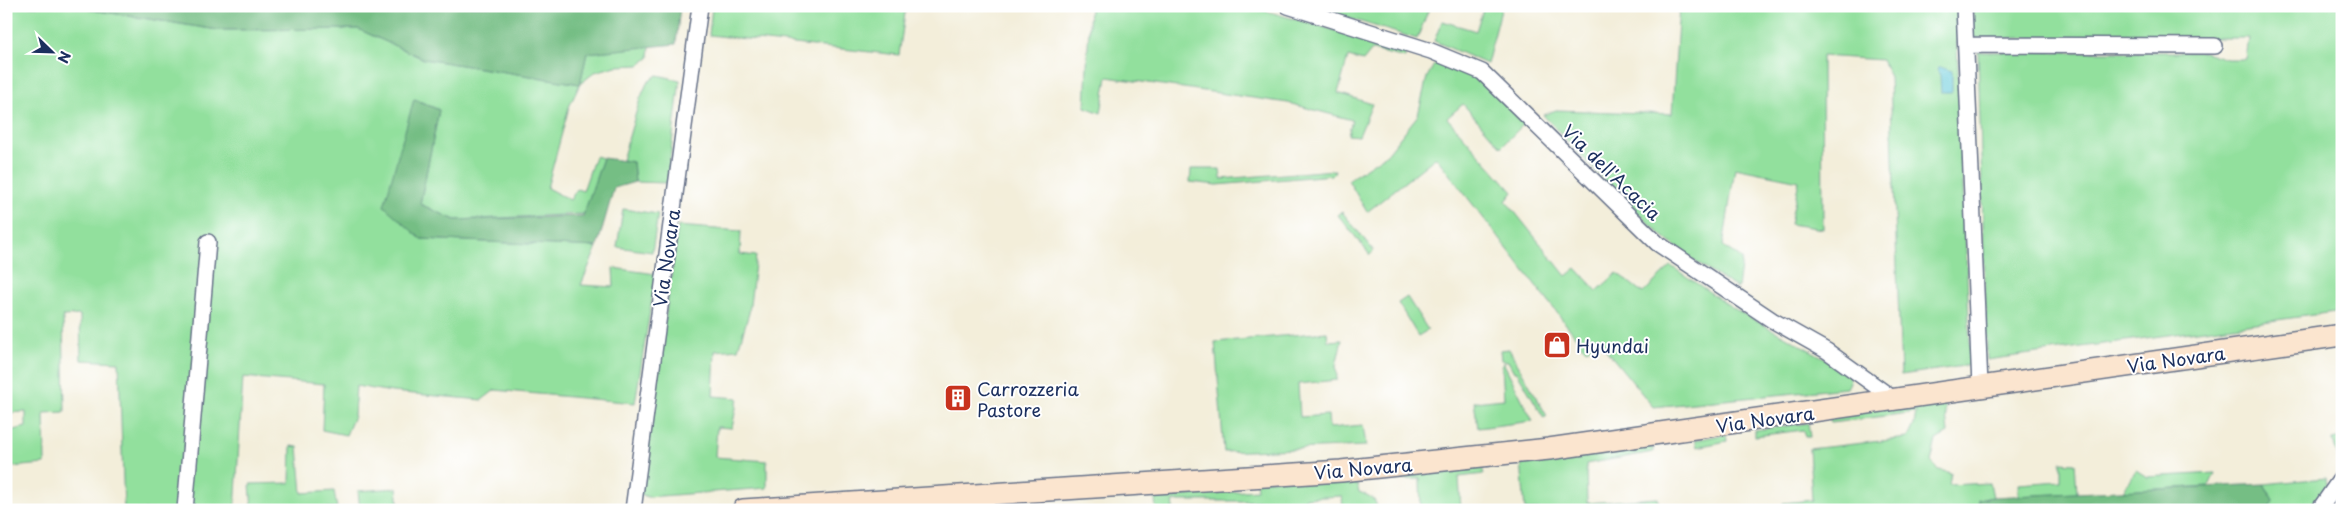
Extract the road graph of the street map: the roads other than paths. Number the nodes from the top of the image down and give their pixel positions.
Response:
1 (700, 6) edge
2 (1288, 6) edge
3 (1964, 6) edge
4 (1966, 45) junction
5 (2215, 46) dead end
6 (208, 242) dead end
7 (2342, 335) edge
8 (1980, 386) junction
9 (1895, 400) junction
10 (2342, 477) edge
11 (185, 510) edge
12 (633, 510) edge
13 (743, 510) edge
14 (2319, 510) edge

1 - 12 street, Via Novara
2 - 9 street, Via dell'Acacia
3 - 4 street
4 - 5 street
4 - 8 street
6 - 11 street
7 - 8 main road, Via Novara
8 - 9 main road, Via Novara
9 - 13 main road, Via Novara
10 - 14 street

